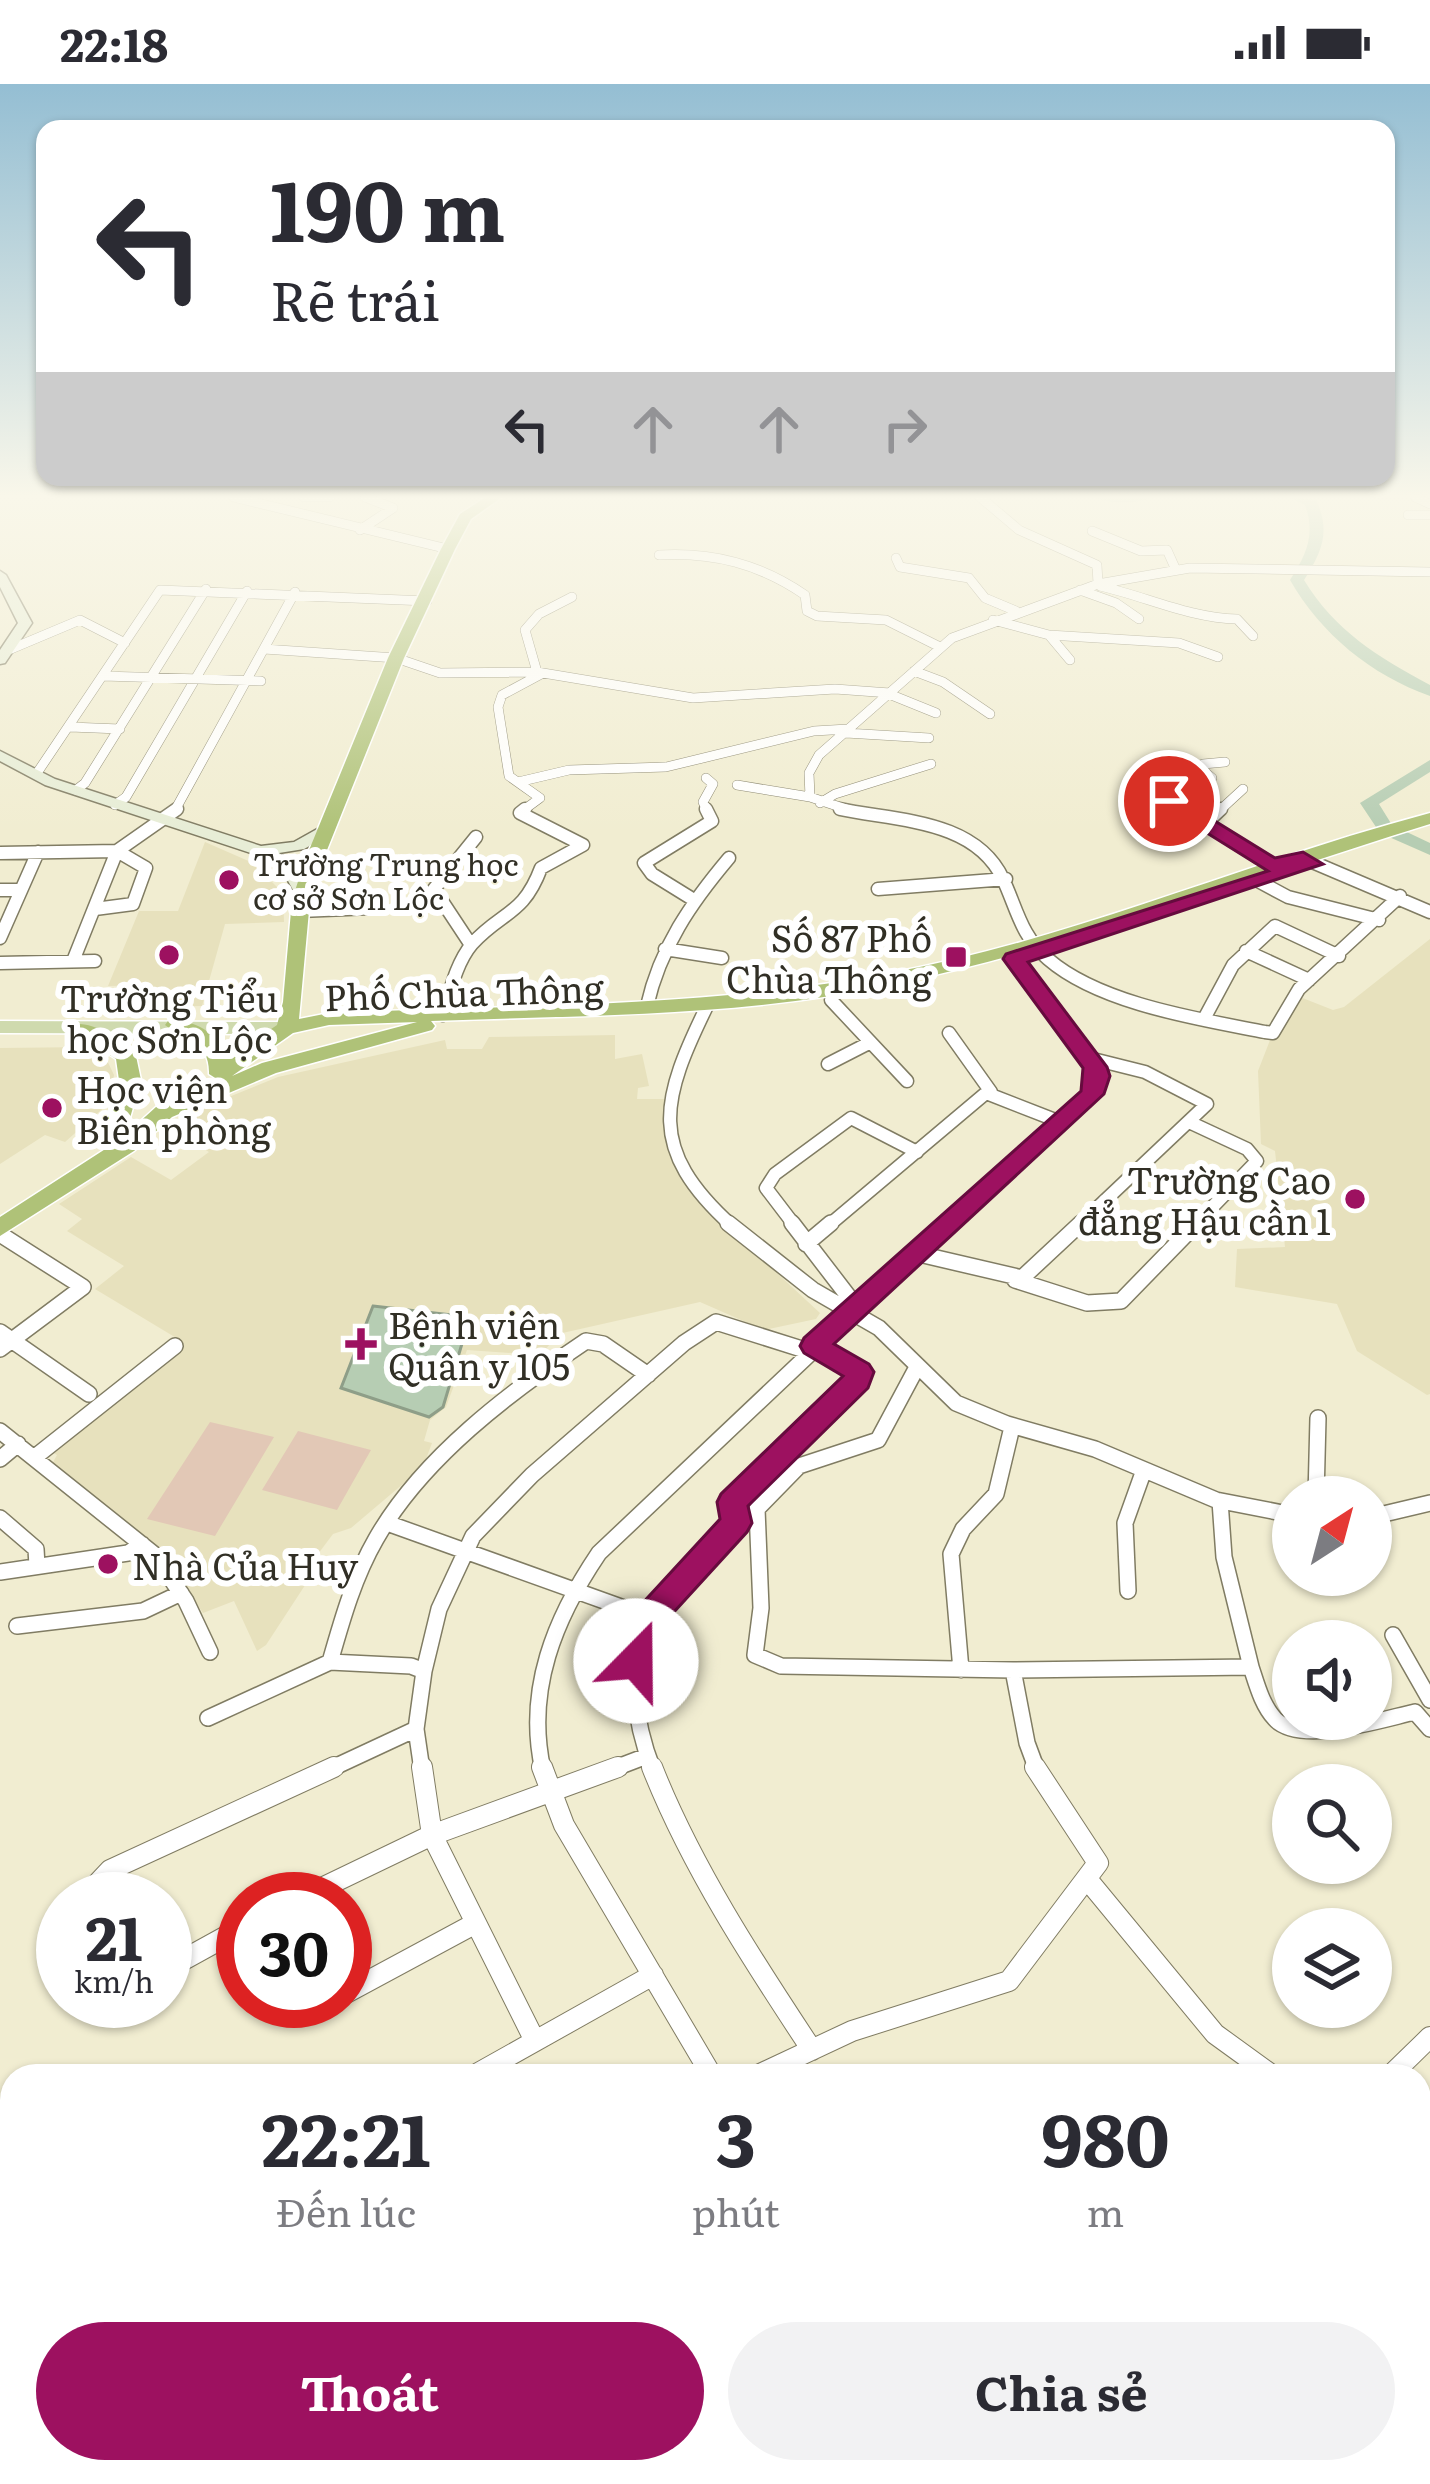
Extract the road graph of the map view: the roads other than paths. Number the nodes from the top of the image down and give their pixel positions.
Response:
1 (18, 609) edge
2 (147, 609) edge
3 (194, 609) edge
4 (236, 609) edge
5 (286, 609) edge
6 (423, 609) edge
7 (549, 609) edge
8 (807, 609) edge
9 (1011, 609) edge
10 (1022, 609) edge
11 (1125, 609) edge
12 (1179, 609) edge
13 (1016, 611) junction
14 (1138, 619) dead end
15 (993, 620) junction
16 (1049, 634) junction
17 (1253, 636) dead end
18 (125, 643) junction
19 (940, 647) junction
20 (264, 649) junction
21 (6, 654) edge
22 (1217, 656) dead end
23 (396, 658) junction
24 (1070, 660) dead end
25 (914, 671) junction
26 (540, 673) junction
27 (103, 676) junction
28 (151, 678) junction
29 (195, 679) junction
30 (247, 680) junction
31 (261, 681) dead end
32 (889, 694) junction
33 (936, 713) dead end
34 (990, 714) dead end
35 (70, 727) junction
36 (119, 729) junction
37 (848, 731) junction
38 (929, 738) dead end
39 (0, 755) edge
40 (1225, 762) dead end
41 (931, 764) dead end
42 (37, 773) junction
43 (706, 778) dead end
44 (518, 782) junction
45 (736, 785) dead end
46 (1243, 789) dead end
47 (76, 790) junction
48 (815, 800) junction
49 (116, 805) junction
50 (1430, 818) edge
51 (164, 821) junction
52 (1204, 825) junction
53 (1430, 828) edge
54 (325, 832) junction
55 (476, 837) dead end
56 (1349, 848) junction
57 (117, 851) junction
58 (38, 852) junction
59 (260, 852) junction
60 (0, 853) edge
61 (729, 858) dead end
62 (1308, 861) junction
63 (1265, 873) junction
64 (1006, 879) junction
65 (0, 890) edge
66 (21, 890) junction
67 (878, 890) dead end
68 (1400, 896) junction
69 (694, 900) junction
70 (302, 902) junction
71 (370, 908) dead end
72 (94, 909) junction
73 (1430, 912) edge
74 (1379, 920) junction
75 (2, 930) edge
76 (471, 945) junction
77 (1036, 947) junction
78 (665, 949) junction
79 (1246, 951) junction
80 (1339, 956) junction
81 (722, 958) dead end
82 (1014, 959) junction
83 (73, 961) junction
84 (95, 961) dead end
85 (0, 963) edge
86 (1309, 980) junction
87 (895, 984) junction
88 (831, 1000) junction
89 (647, 1006) junction
90 (706, 1010) junction
91 (1205, 1017) junction
92 (446, 1020) junction
93 (176, 1025) junction
94 (0, 1028) edge
95 (77, 1028) junction
96 (286, 1028) junction
97 (949, 1033) dead end
98 (0, 1040) edge
99 (869, 1043) junction
100 (1090, 1058) junction
101 (828, 1064) dead end
102 (221, 1073) junction
103 (907, 1082) dead end
104 (991, 1092) junction
105 (164, 1112) junction
106 (1189, 1122) junction
107 (1063, 1124) junction
108 (119, 1142) junction
109 (917, 1151) junction
110 (0, 1210) edge
111 (0, 1231) edge
112 (806, 1244) junction
113 (915, 1253) junction
114 (1015, 1280) junction
115 (853, 1308) junction
116 (4, 1340) edge
117 (175, 1346) dead end
118 (811, 1348) junction
119 (916, 1369) junction
120 (647, 1375) junction
121 (89, 1394) dead end
122 (1318, 1418) dead end
123 (1012, 1427) junction
124 (0, 1431) edge
125 (18, 1444) junction
126 (34, 1457) junction
127 (0, 1459) edge
128 (1144, 1469) junction
129 (1317, 1476) edge
130 (1220, 1501) junction
131 (1430, 1503) edge
132 (1272, 1511) edge
133 (1392, 1512) edge
134 (0, 1518) edge
135 (387, 1523) junction
136 (142, 1544) junction
137 (466, 1552) junction
138 (37, 1566) junction
139 (0, 1572) edge
140 (570, 1592) junction
141 (1128, 1592) dead end
142 (181, 1593) junction
143 (649, 1617) junction
144 (17, 1626) dead end
145 (1393, 1635) dead end
146 (210, 1652) dead end
147 (330, 1662) junction
148 (1251, 1667) junction
149 (961, 1670) junction
150 (1013, 1670) junction
151 (424, 1671) junction
152 (1428, 1713) edge
153 (208, 1718) dead end
154 (416, 1729) junction
155 (644, 1757) junction
156 (550, 1793) junction
157 (432, 1835) junction
158 (108, 1872) edge
159 (355, 1872) edge
160 (1087, 1879) junction
161 (476, 1923) junction
162 (653, 1975) junction
163 (372, 1979) edge
164 (1430, 2037) edge
165 (535, 2042) junction
166 (812, 2050) junction
167 (495, 2064) edge
168 (705, 2064) edge
169 (782, 2064) edge
170 (1256, 2064) edge
171 (1402, 2064) edge

1 - 21 street
2 - 18 street
3 - 28 street
4 - 29 street
5 - 20 street
6 - 23 highway
7 - 26 street
8 - 19 street
9 - 13 street
10 - 13 street
11 - 14 street
12 - 17 street
13 - 15 street
15 - 16 street
15 - 19 street
16 - 22 street
16 - 24 street
18 - 21 street
18 - 27 street
19 - 25 street
20 - 23 street
20 - 30 street
23 - 26 street
23 - 54 highway
25 - 32 street
25 - 34 street
26 - 32 street
26 - 44 street
27 - 28 street
27 - 35 street
28 - 29 street
28 - 36 street
29 - 30 street
29 - 49 street
30 - 31 street
30 - 51 street
32 - 33 street
32 - 37 street
35 - 36 street
35 - 42 street
36 - 47 street
37 - 38 street
37 - 44 street
37 - 48 street
39 - 42 street
40 - 52 street
41 - 48 street
42 - 47 street
43 - 69 street
44 - 76 street
45 - 48 street
46 - 52 street
47 - 49 street
48 - 64 street
49 - 51 street
50 - 56 highway, Phố Chùa Thông
51 - 57 street
51 - 59 street
52 - 63 street
53 - 56 highway, Phố Chùa Thông
54 - 59 street
54 - 70 highway
55 - 76 street
56 - 62 highway, Phố Chùa Thông
57 - 58 street
57 - 72 street
57 - 72 street
58 - 60 street
58 - 66 street
59 - 70 street
61 - 69 street
62 - 63 highway, Phố Chùa Thông
62 - 68 street
63 - 74 street
63 - 77 highway, Phố Chùa Thông
64 - 67 street
64 - 77 street
65 - 66 street
66 - 75 street
68 - 73 street
68 - 74 street
69 - 78 street
70 - 71 street
70 - 96 highway
72 - 83 street
74 - 80 street
76 - 92 street
77 - 82 highway, Phố Chùa Thông
77 - 87 highway, Phố Chùa Thông
77 - 91 street
78 - 81 street
78 - 89 street
79 - 80 street
79 - 86 street
79 - 91 street
80 - 86 street
82 - 87 highway, Phố Chùa Thông
82 - 100 street
83 - 84 street
83 - 85 street
86 - 91 street
87 - 88 highway, Phố Chùa Thông
87 - 90 highway, Phố Chùa Thông
88 - 90 highway, Phố Chùa Thông
88 - 99 street
89 - 90 highway, Phố Chùa Thông
89 - 92 highway, Phố Chùa Thông
90 - 92 highway, Phố Chùa Thông
90 - 115 street
92 - 96 highway, Phố Chùa Thông
92 - 105 highway
93 - 95 main road
93 - 96 main road
93 - 102 highway
94 - 95 main road
95 - 98 main road
95 - 108 highway
96 - 102 highway
97 - 104 street
99 - 101 street
99 - 103 street
100 - 106 street
100 - 107 street
102 - 105 highway
104 - 107 street
104 - 109 street
105 - 108 highway
106 - 114 street
106 - 114 street
107 - 113 street
108 - 110 highway
108 - 111 highway
109 - 112 street
109 - 112 street
111 - 116 street
112 - 115 street
113 - 114 street
113 - 115 street
115 - 118 street
115 - 119 street
116 - 121 street
117 - 126 street
118 - 120 street
118 - 140 street
118 - 143 street
119 - 123 street
119 - 149 street
120 - 135 street
120 - 137 street
122 - 129 street
123 - 128 street
123 - 149 street
124 - 125 street
125 - 126 street
125 - 127 street
126 - 136 street
128 - 130 street
128 - 141 street
130 - 132 street
130 - 148 street
131 - 133 street
134 - 138 street
135 - 137 street
135 - 147 street
136 - 138 street
136 - 142 street
137 - 140 street
137 - 151 street
138 - 139 street
140 - 143 street
140 - 156 street
142 - 144 street
142 - 146 street
143 - 155 street
145 - 152 street
147 - 151 street
147 - 153 street
148 - 150 street
148 - 152 street
149 - 150 street
150 - 160 street
151 - 154 street
154 - 157 street
154 - 158 street
155 - 156 street
155 - 166 street
156 - 157 street
156 - 162 street
157 - 159 street
157 - 161 street
160 - 166 street
160 - 170 street
161 - 163 street
161 - 165 street
162 - 165 street
162 - 168 street
164 - 171 street
165 - 167 street
166 - 169 street

